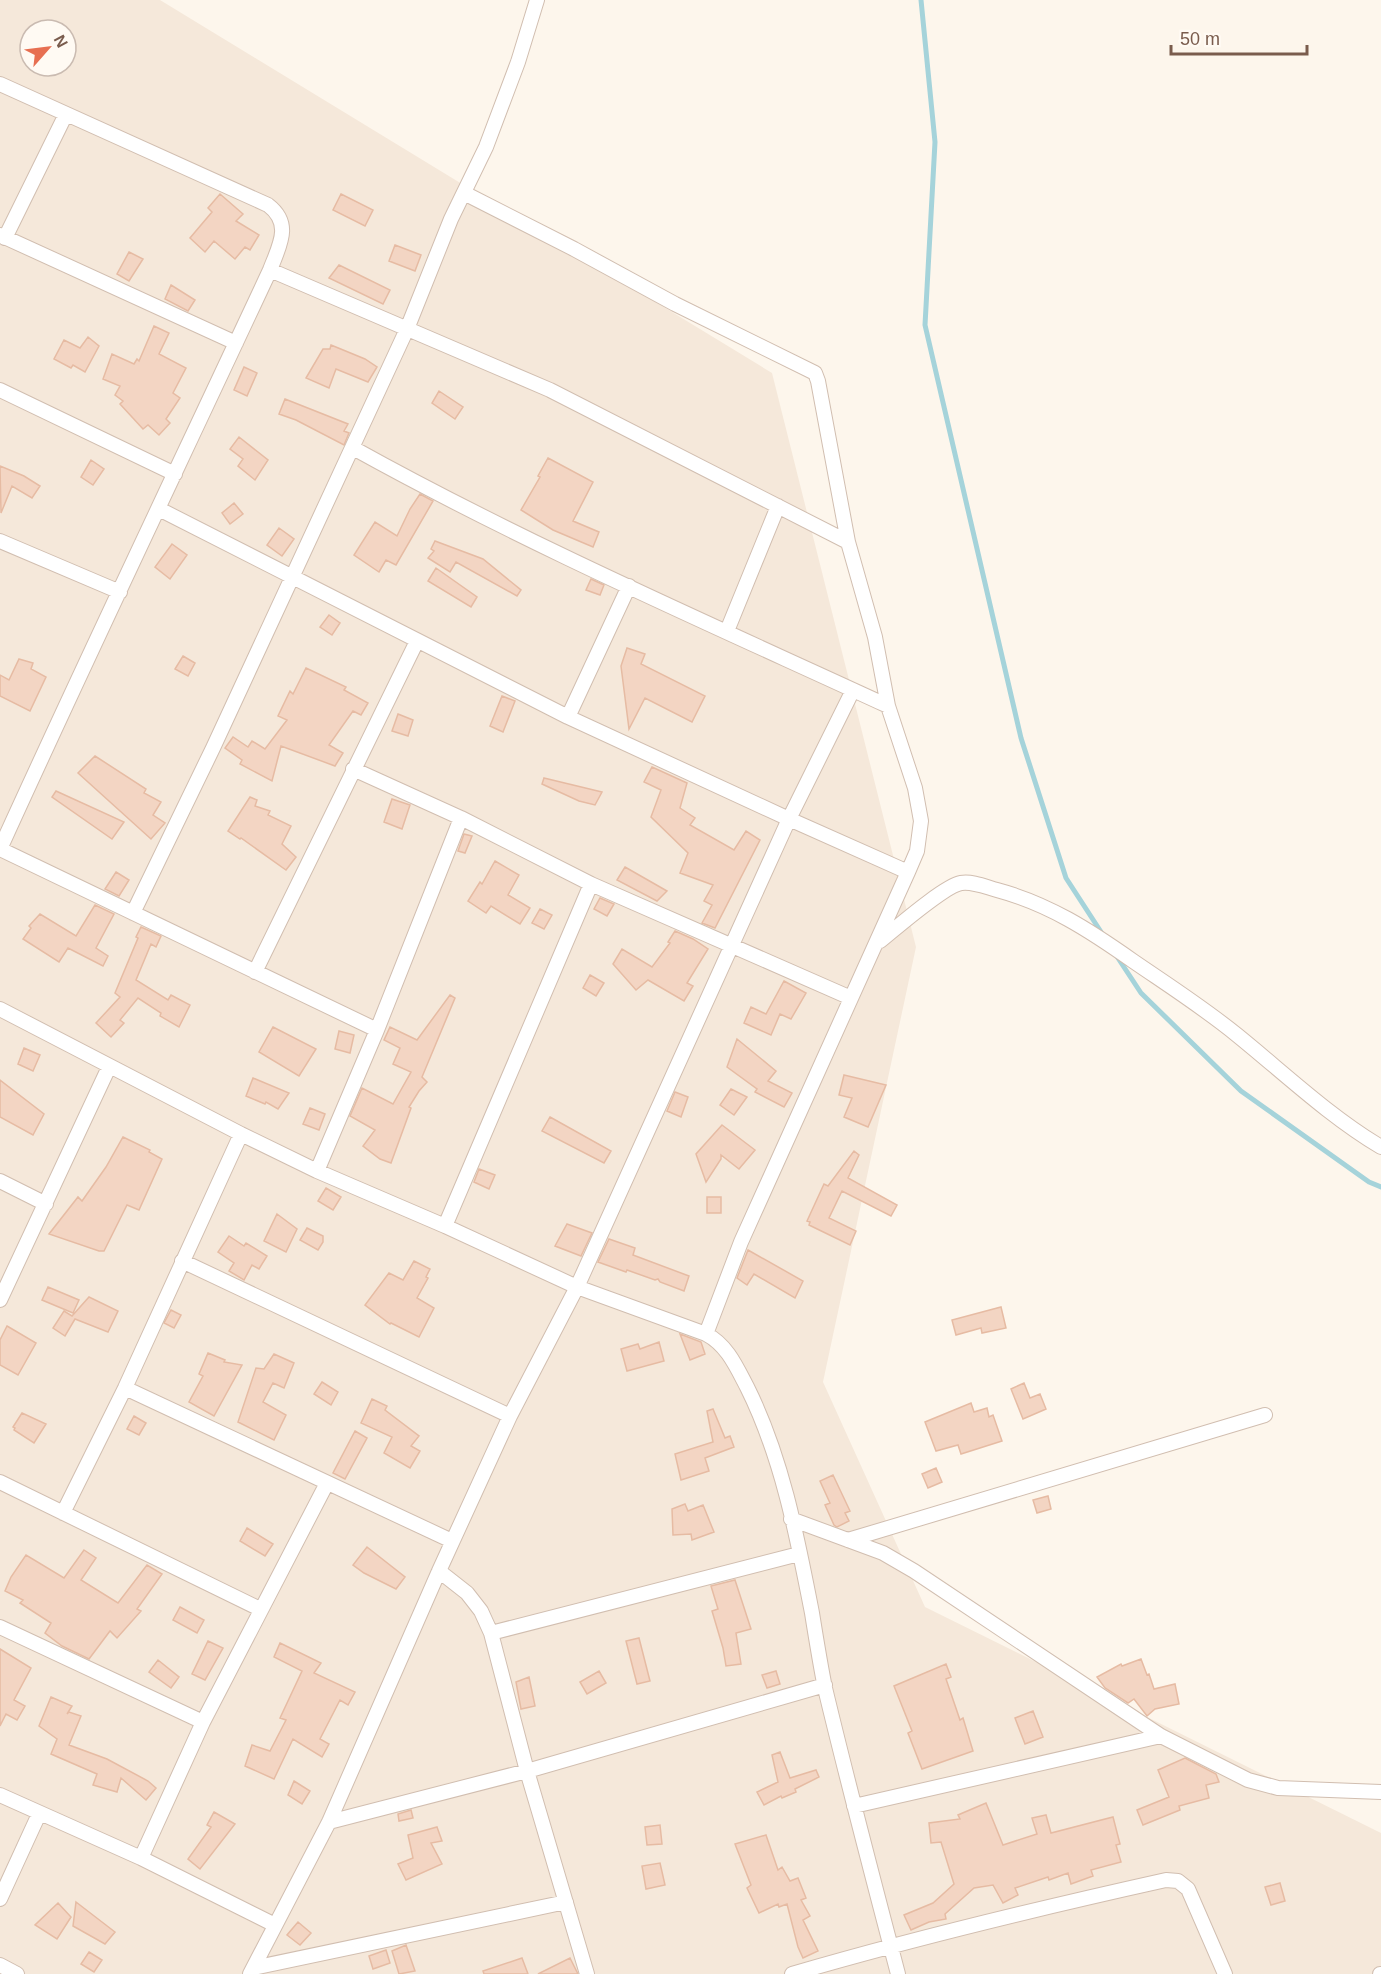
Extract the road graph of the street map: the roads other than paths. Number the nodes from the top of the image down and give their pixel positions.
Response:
1 (537, 0) edge
2 (0, 84) edge
3 (66, 114) junction
4 (464, 194) junction
5 (2, 236) edge
6 (270, 270) junction
7 (407, 329) junction
8 (236, 343) junction
9 (0, 390) edge
10 (353, 448) junction
11 (175, 474) junction
12 (778, 506) junction
13 (159, 509) junction
14 (0, 541) edge
15 (848, 542) junction
16 (292, 577) junction
17 (629, 586) junction
18 (120, 592) junction
19 (727, 631) junction
20 (417, 641) junction
21 (853, 690) junction
22 (888, 706) junction
23 (568, 717) junction
24 (353, 769) junction
25 (461, 818) junction
26 (789, 819) junction
27 (0, 849) edge
28 (908, 872) junction
29 (591, 884) junction
30 (134, 913) junction
31 (878, 943) junction
32 (732, 945) junction
33 (255, 972) junction
34 (851, 998) junction
35 (0, 1009) edge
36 (377, 1030) junction
37 (109, 1067) junction
38 (241, 1134) junction
39 (1381, 1147) edge
40 (317, 1171) junction
41 (0, 1181) edge
42 (46, 1204) junction
43 (445, 1226) junction
44 (182, 1261) junction
45 (578, 1287) junction
46 (0, 1300) edge
47 (706, 1334) junction
48 (124, 1388) junction
49 (1265, 1415) dead end
50 (510, 1416) junction
51 (0, 1482) edge
52 (327, 1483) junction
53 (63, 1514) junction
54 (791, 1519) junction
55 (848, 1540) junction
56 (452, 1541) junction
57 (799, 1554) junction
58 (439, 1571) junction
59 (260, 1609) junction
60 (0, 1628) edge
61 (491, 1633) junction
62 (825, 1685) junction
63 (202, 1722) junction
64 (1161, 1736) junction
65 (527, 1771) junction
66 (1381, 1792) edge
67 (0, 1795) edge
68 (854, 1806) junction
69 (39, 1814) junction
70 (328, 1822) junction
71 (141, 1858) junction
72 (0, 1899) edge
73 (566, 1902) junction
74 (275, 1925) junction
75 (890, 1945) junction
76 (0, 1965) edge
77 (251, 1971) edge
78 (17, 1974) edge
79 (587, 1974) edge
80 (792, 1974) edge
81 (898, 1974) edge
82 (1225, 1974) edge

1 - 4 street
2 - 3 street
3 - 5 street
3 - 6 street
4 - 7 street
4 - 15 street
5 - 8 street
6 - 7 street
6 - 8 street
7 - 10 street
7 - 12 street
8 - 11 street
9 - 11 street
10 - 16 street
10 - 17 street
11 - 13 street
12 - 15 street
12 - 19 street
13 - 16 street
13 - 18 street
14 - 18 street
15 - 22 street
16 - 20 street
16 - 30 street
17 - 19 street
17 - 23 street
18 - 27 street
19 - 21 street
20 - 23 street
20 - 24 street
21 - 22 street
21 - 26 street
22 - 28 street
23 - 26 street
24 - 25 street
24 - 33 street
25 - 29 street
25 - 36 street
26 - 28 street
26 - 32 street
27 - 30 street
28 - 31 street
29 - 32 street
29 - 43 street
30 - 33 street
31 - 34 street
31 - 39 street
32 - 34 street
32 - 45 street
33 - 36 street
34 - 47 street
35 - 37 street
36 - 40 street
37 - 38 street
37 - 42 street
38 - 40 street
38 - 44 street
40 - 43 street
41 - 42 street
42 - 46 street
43 - 45 street
44 - 48 street
44 - 50 street
45 - 47 street
45 - 50 street
47 - 54 street
48 - 52 street
48 - 53 street
49 - 55 street
50 - 56 street
51 - 53 street
52 - 56 street
52 - 59 street
53 - 59 street
54 - 55 street
54 - 57 street
55 - 64 street
56 - 58 street
57 - 61 street
57 - 62 street
58 - 61 street
58 - 70 street
59 - 63 street
60 - 63 street
61 - 65 street
62 - 65 street
62 - 68 street
63 - 71 street
64 - 66 street
64 - 68 street
65 - 70 street
65 - 73 street
67 - 69 street
68 - 75 street
69 - 71 street
69 - 72 street
70 - 74 street
71 - 74 street
73 - 77 street
73 - 79 street
74 - 77 street
75 - 80 street
75 - 81 street
75 - 82 street
76 - 78 street

